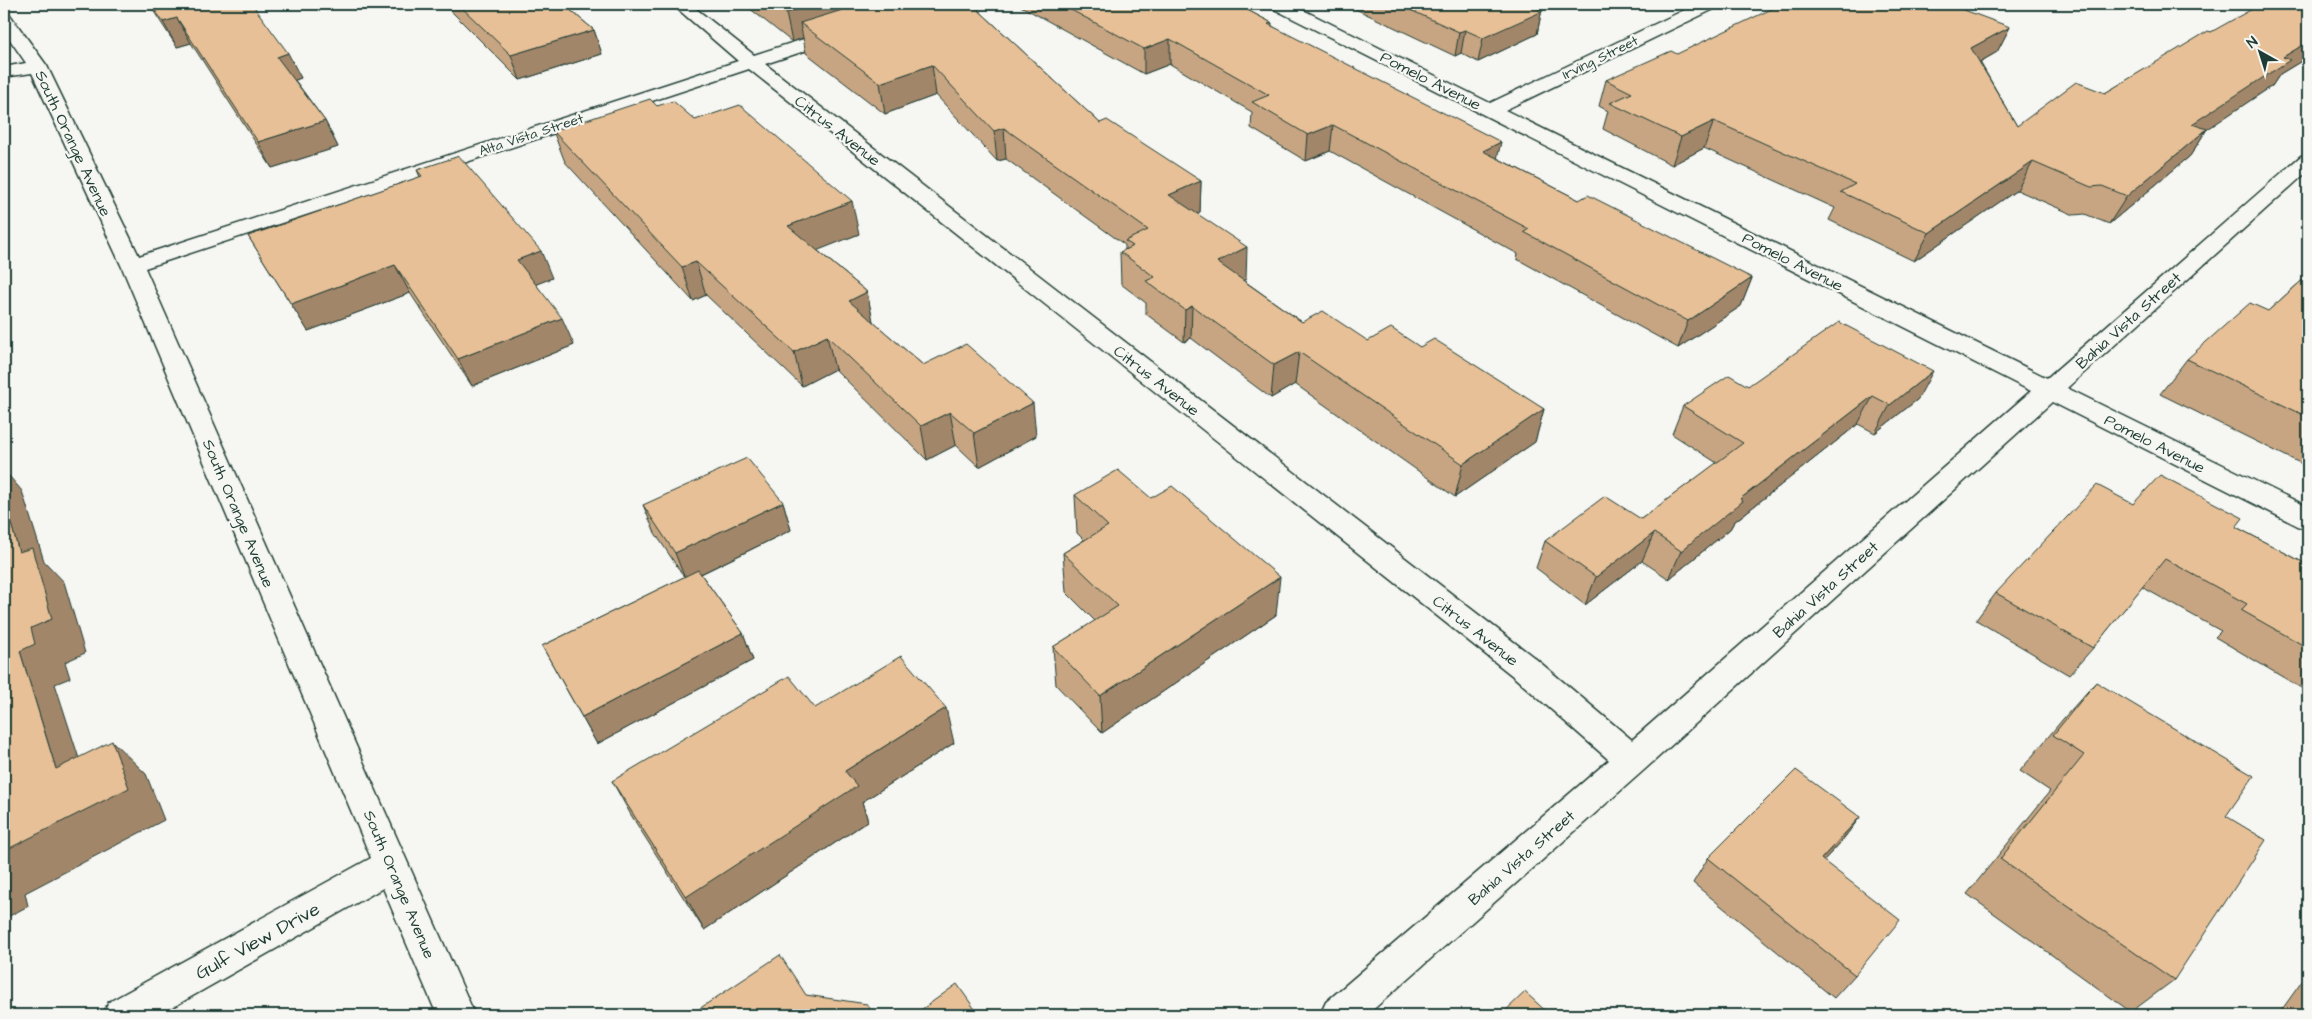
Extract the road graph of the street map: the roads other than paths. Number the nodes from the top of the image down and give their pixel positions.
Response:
1 (680, 4) edge
2 (1278, 4) edge
3 (1710, 4) edge
4 (5, 23) edge
5 (855, 28) edge
6 (751, 62) junction
7 (38, 66) junction
8 (4, 72) edge
9 (1490, 110) junction
10 (2308, 160) edge
11 (132, 265) junction
12 (2049, 389) junction
13 (2308, 519) edge
14 (1632, 760) junction
15 (392, 866) junction
16 (122, 1015) edge
17 (456, 1015) edge
18 (1339, 1015) edge

1 - 6 street, Citrus Avenue
2 - 9 street, Pomelo Avenue
3 - 9 street, Irving Street
4 - 7 street, South Orange Avenue
5 - 6 street, Alta Vista Street
6 - 11 street, Alta Vista Street
6 - 14 street, Citrus Avenue
7 - 8 street
7 - 11 street, South Orange Avenue
9 - 12 street, Pomelo Avenue
10 - 12 street, Bahia Vista Street
11 - 15 street, South Orange Avenue
12 - 13 street, Pomelo Avenue
12 - 14 street, Bahia Vista Street
14 - 18 street, Bahia Vista Street
15 - 16 street, Gulf View Drive
15 - 17 street, South Orange Avenue

